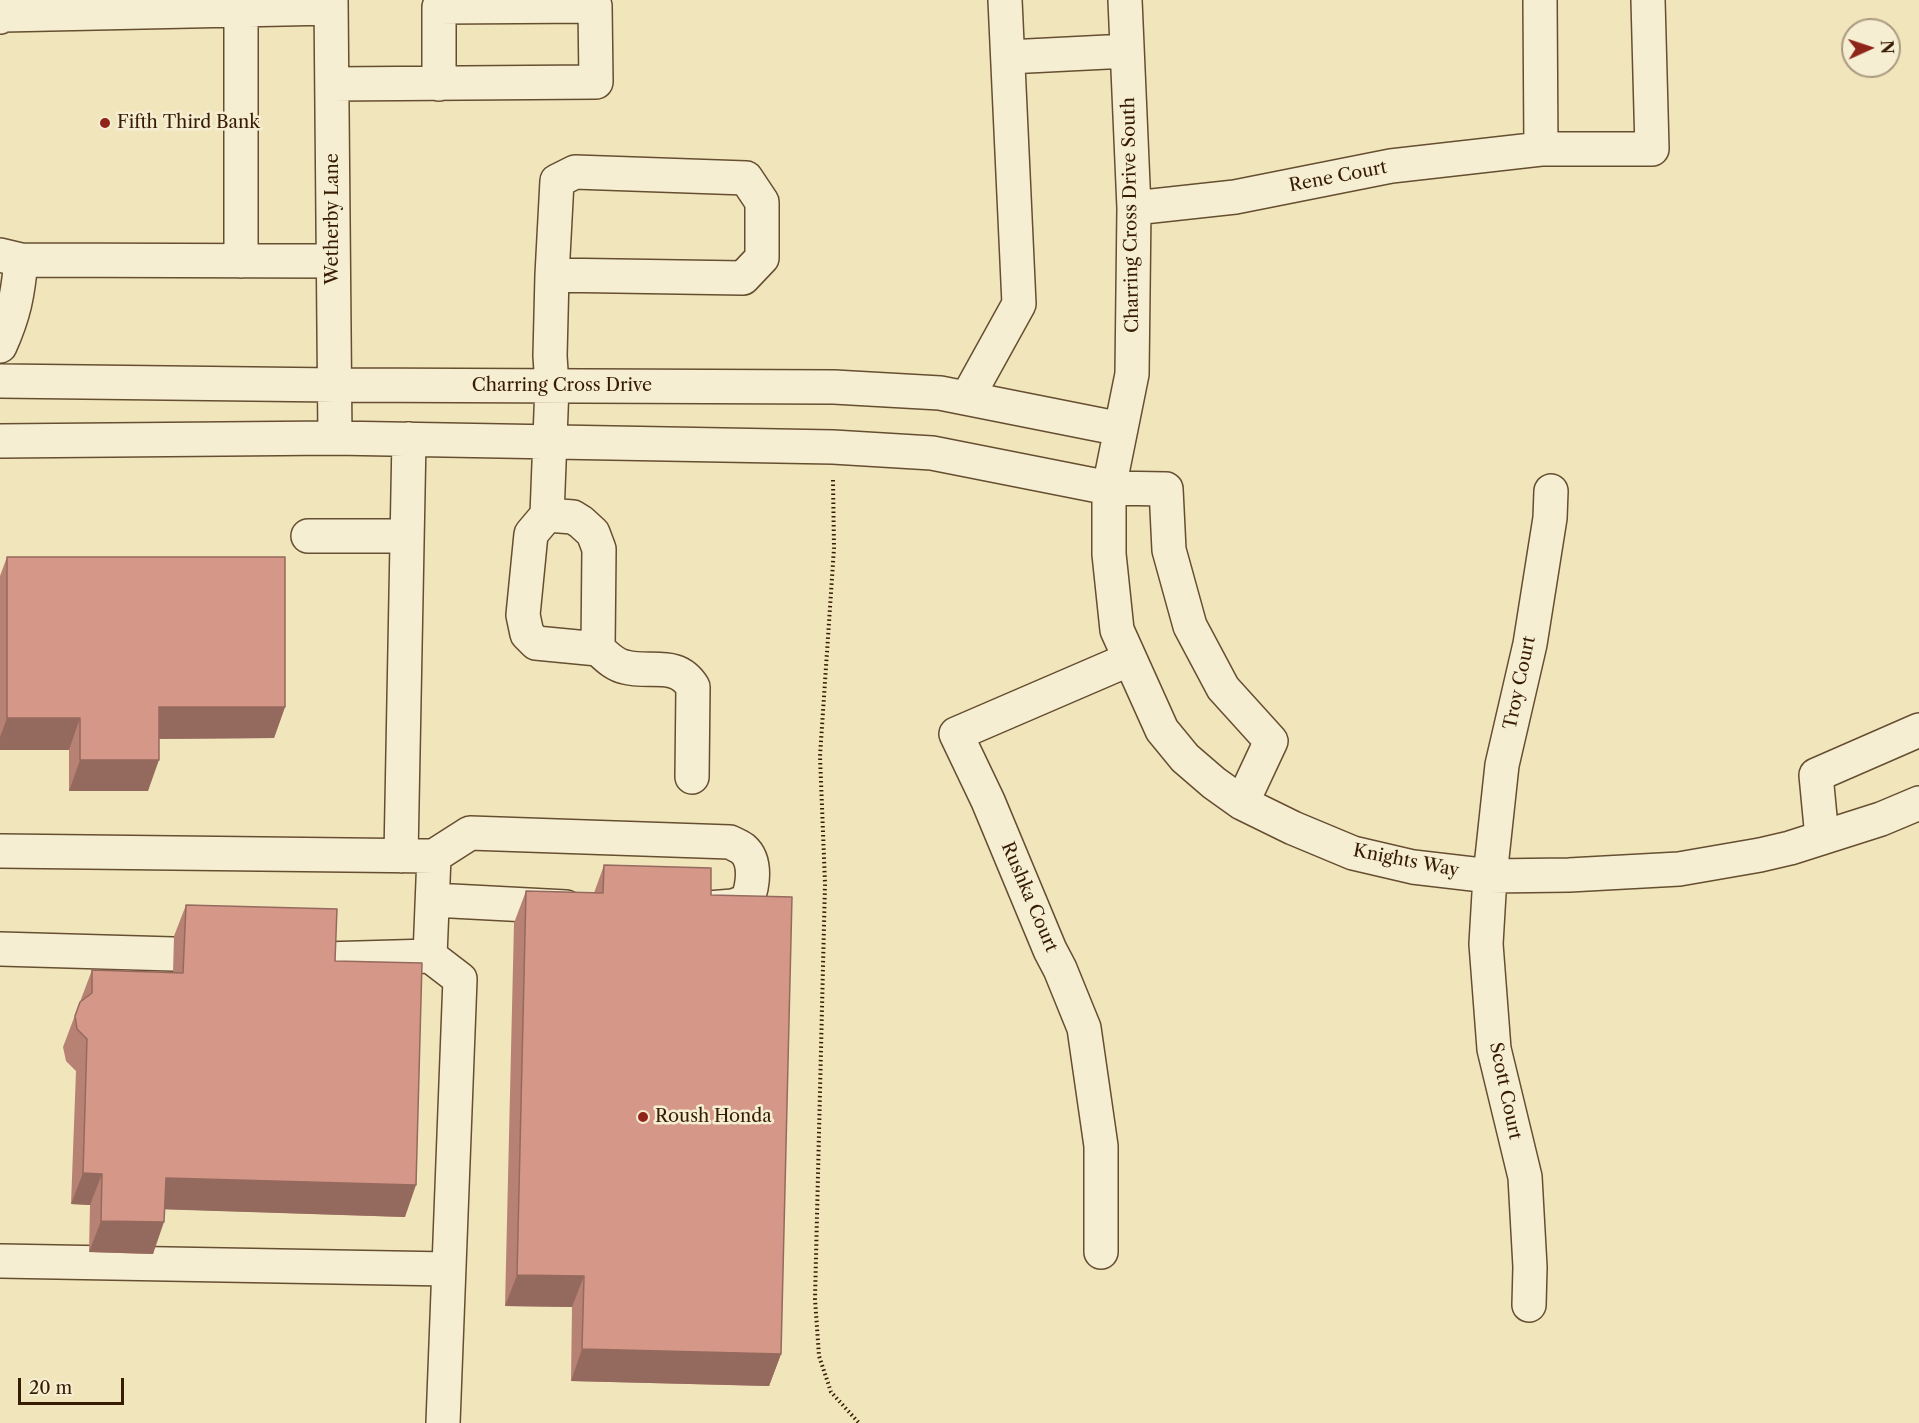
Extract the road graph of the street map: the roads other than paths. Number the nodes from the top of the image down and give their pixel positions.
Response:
1 (1005, 0) edge
2 (1125, 0) edge
3 (1540, 0) edge
4 (1648, 0) edge
5 (331, 4) edge
6 (241, 10) junction
7 (0, 17) edge
8 (1127, 51) junction
9 (1008, 57) junction
10 (333, 84) junction
11 (439, 84) junction
12 (1541, 149) junction
13 (1134, 208) junction
14 (10, 257) edge
15 (241, 261) junction
16 (333, 261) junction
17 (552, 275) junction
18 (0, 346) edge
19 (0, 381) edge
20 (335, 385) junction
21 (552, 386) junction
22 (967, 398) junction
23 (1121, 429) junction
24 (335, 438) junction
25 (409, 439) junction
26 (0, 441) edge
27 (550, 442) junction
28 (1109, 488) junction
29 (1551, 490) dead end
30 (547, 515) junction
31 (308, 536) dead end
32 (407, 536) junction
33 (598, 649) junction
34 (1130, 659) junction
35 (1919, 730) edge
36 (692, 777) dead end
37 (1242, 803) junction
38 (1919, 803) edge
39 (1822, 838) junction
40 (0, 851) edge
41 (401, 855) junction
42 (434, 856) junction
43 (1490, 876) junction
44 (433, 900) junction
45 (592, 908) edge
46 (700, 909) edge
47 (2, 949) edge
48 (173, 954) dead end
49 (430, 956) junction
50 (324, 959) edge
51 (1101, 1252) dead end
52 (0, 1261) edge
53 (448, 1269) junction
54 (1529, 1305) dead end
55 (443, 1423) edge

1 - 9 street
2 - 8 street, Charring Cross Drive South
3 - 12 street
4 - 12 street, Rene Court
5 - 6 street
5 - 10 street, Wetherby Lane
6 - 7 street
6 - 15 street
8 - 9 street
8 - 13 street, Charring Cross Drive South
9 - 22 street
10 - 11 street
10 - 16 street, Wetherby Lane
11 - 11 street
12 - 13 street, Rene Court
13 - 23 street, Charring Cross Drive South
14 - 15 street
14 - 18 street
15 - 16 street
16 - 20 street, Wetherby Lane
17 - 17 street
17 - 21 street
19 - 20 street, Charring Cross Drive
20 - 21 street, Charring Cross Drive
20 - 24 street, Wetherby Lane
21 - 22 street, Charring Cross Drive
21 - 27 street
22 - 23 street, Charring Cross Drive
23 - 28 street, Knights Way
24 - 25 street
24 - 26 street
25 - 27 street
25 - 32 street
27 - 28 street
27 - 30 street
28 - 34 street, Knights Way
28 - 37 street
29 - 43 street, Troy Court
30 - 33 street
30 - 33 street
31 - 32 street
32 - 41 street
33 - 36 street
34 - 37 street, Knights Way
34 - 51 street, Rushka Court
35 - 39 street
37 - 43 street, Knights Way
38 - 39 street, Knights Way
39 - 43 street, Knights Way
40 - 41 street
41 - 42 street
42 - 44 street
42 - 46 street
43 - 54 street, Scott Court
44 - 45 street
44 - 49 street
47 - 48 street
49 - 50 street
49 - 53 street
52 - 53 street
53 - 55 street

